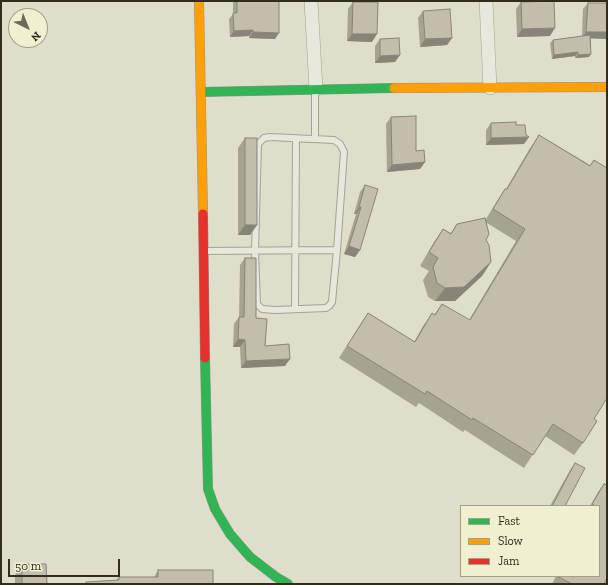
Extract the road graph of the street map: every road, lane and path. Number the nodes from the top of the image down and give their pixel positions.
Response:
1 (199, 1) edge
2 (311, 1) edge
3 (486, 1) edge
4 (607, 87) edge
5 (490, 88) junction
6 (316, 90) junction
7 (201, 92) junction
8 (296, 138) junction
9 (315, 139) junction
10 (295, 250) junction
11 (337, 250) junction
12 (203, 251) junction
13 (255, 251) junction
14 (295, 309) junction
15 (288, 584) edge

1 - 7 street
2 - 6 street
3 - 5 street
4 - 5 street
5 - 6 street
6 - 7 street
6 - 9 lane
7 - 12 street
8 - 9 lane
8 - 10 lane
8 - 13 lane
9 - 11 lane
10 - 11 lane
10 - 13 lane
10 - 14 lane
11 - 14 lane
12 - 13 lane
12 - 15 street
13 - 14 lane

